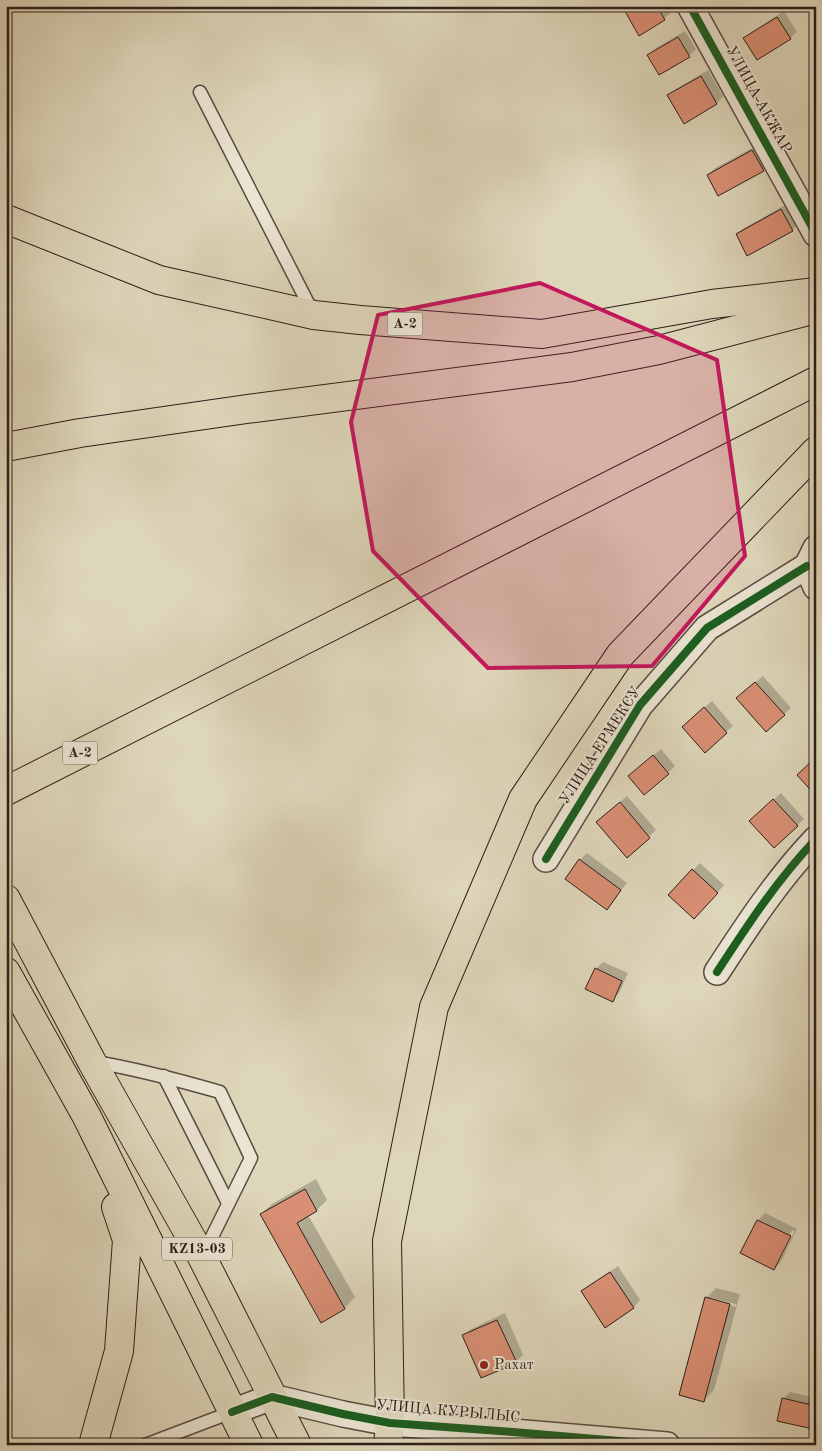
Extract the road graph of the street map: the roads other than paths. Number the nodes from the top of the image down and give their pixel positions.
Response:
1 (690, 6) edge
2 (200, 92) dead end
3 (6, 220) edge
4 (816, 234) edge
5 (816, 292) edge
6 (816, 309) edge
7 (314, 315) junction
8 (816, 381) edge
9 (6, 447) edge
10 (816, 451) edge
11 (813, 567) edge
12 (6, 791) edge
13 (816, 839) edge
14 (546, 859) dead end
15 (6, 899) edge
16 (6, 972) edge
17 (717, 972) dead end
18 (91, 1059) junction
19 (62, 1073) junction
20 (164, 1076) junction
21 (87, 1117) junction
22 (228, 1203) junction
23 (202, 1257) junction
24 (272, 1397) junction
25 (232, 1412) junction
26 (389, 1434) edge
27 (93, 1445) edge
28 (145, 1445) edge
29 (249, 1445) edge
30 (297, 1445) edge
31 (667, 1445) edge

1 - 4 street, УЛИЦА АКЖАР
2 - 7 lane
3 - 7 highway, A-2
5 - 7 highway, A-2
6 - 9 highway
8 - 12 highway, A-2
10 - 26 highway
11 - 14 street, УЛИЦА ЕРМЕКСУ
13 - 17 street
15 - 18 highway, KZ13-03
16 - 19 highway
18 - 19 highway
18 - 20 lane
18 - 23 highway, KZ13-03
19 - 21 highway
20 - 22 lane
20 - 22 lane
21 - 25 highway, KZ13-03
21 - 27 highway
22 - 23 lane
23 - 24 highway, KZ13-03
24 - 25 street
24 - 26 street, УЛИЦА КУРЫЛЫС
24 - 30 highway, KZ13-03
25 - 28 lane
25 - 29 highway, KZ13-03
26 - 31 street, УЛИЦА КУРЫЛЫС

